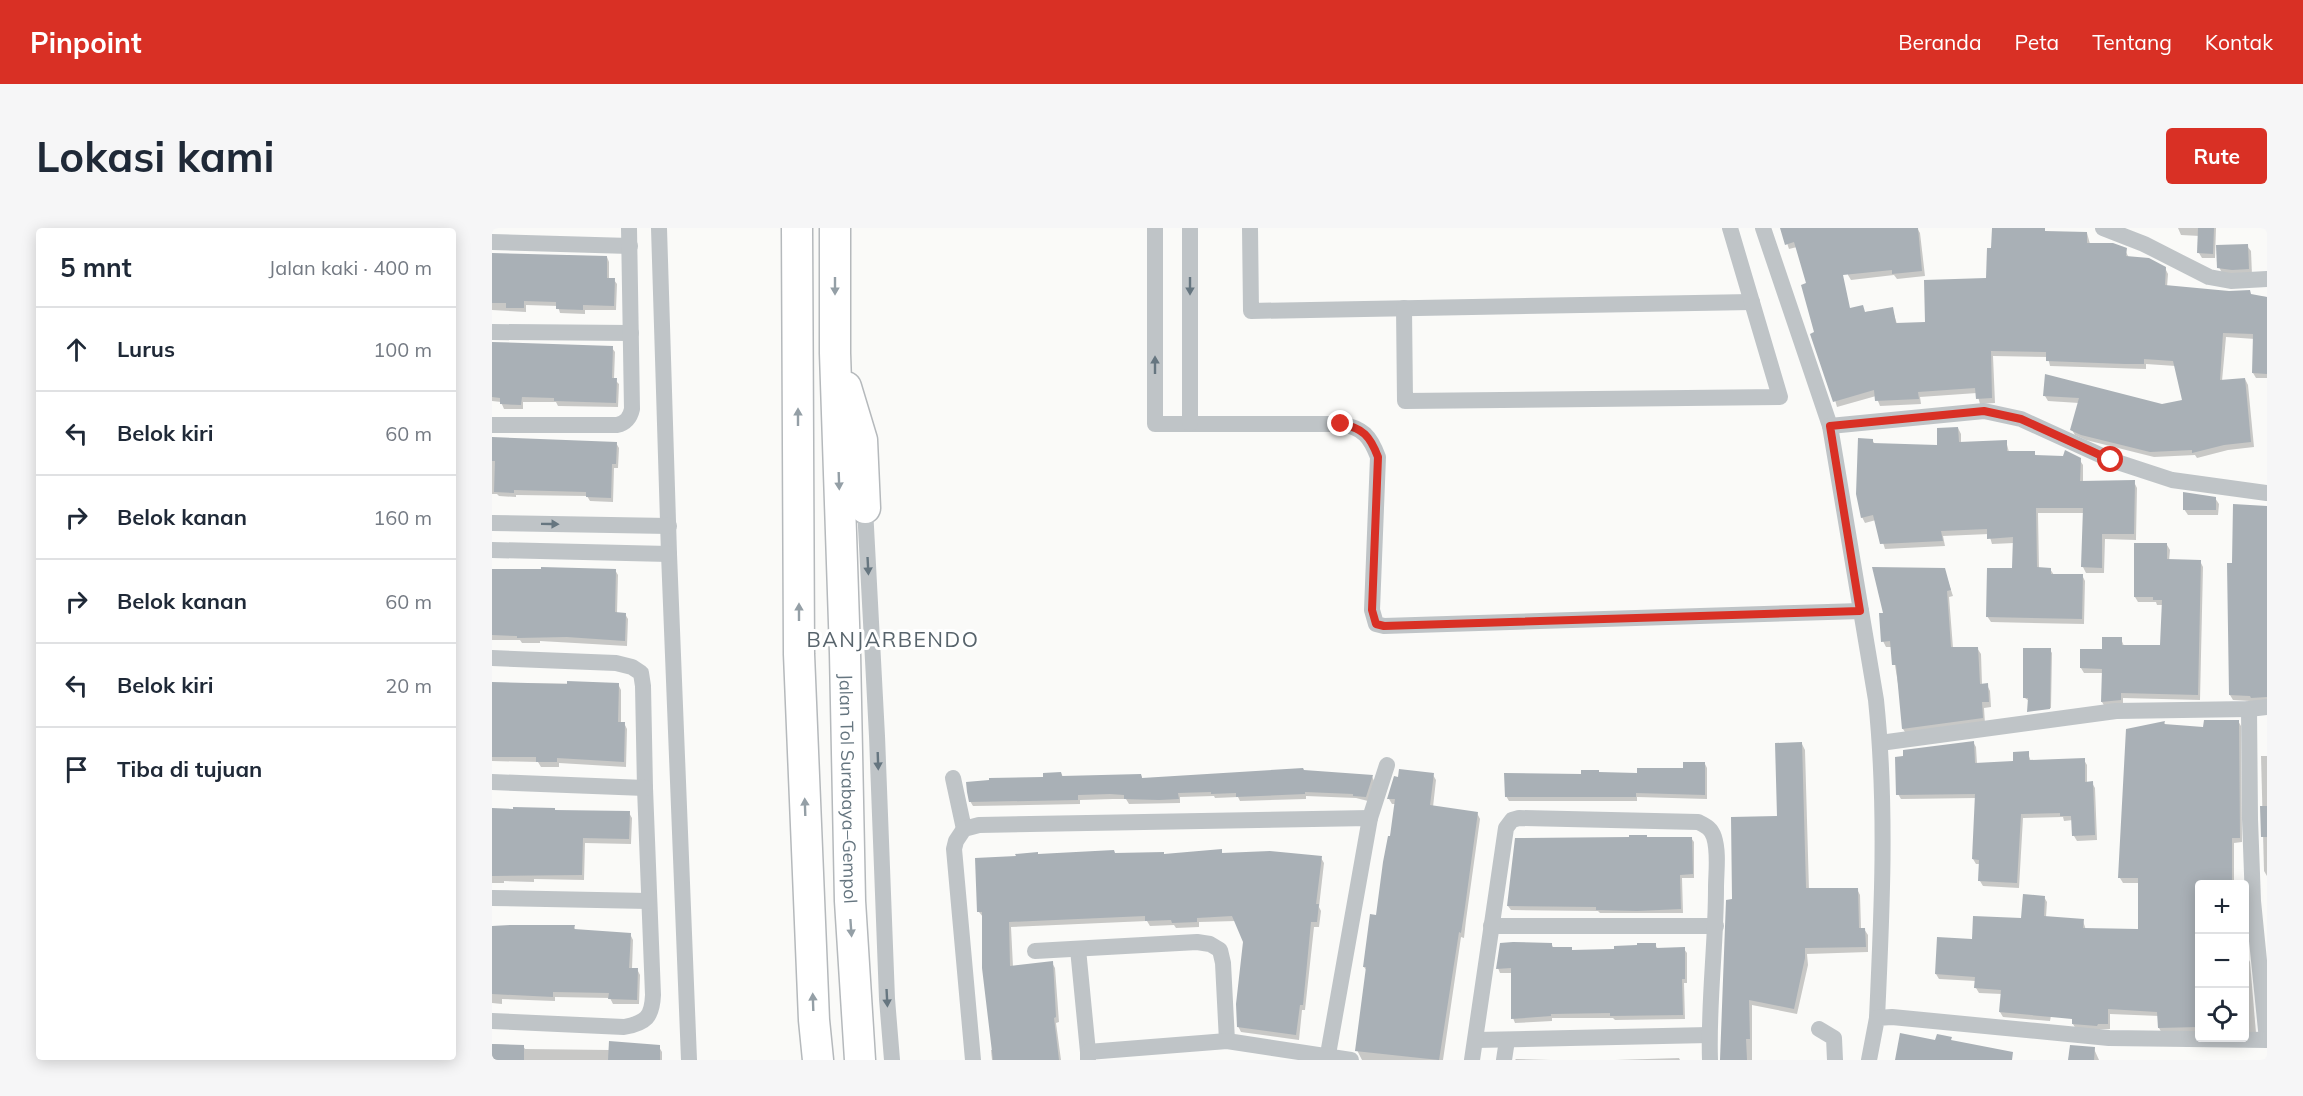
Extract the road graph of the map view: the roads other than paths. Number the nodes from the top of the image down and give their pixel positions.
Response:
1 (629, 228) edge
2 (659, 228) edge
3 (796, 228) edge
4 (835, 228) edge
5 (1155, 228) edge
6 (1190, 228) edge
7 (1250, 228) edge
8 (1730, 228) edge
9 (1763, 228) edge
10 (2103, 228) edge
11 (492, 242) edge
12 (630, 246) junction
13 (2267, 279) edge
14 (1752, 302) junction
15 (1404, 308) junction
16 (492, 332) edge
17 (631, 333) junction
18 (834, 353) junction
19 (1190, 423) junction
20 (492, 425) edge
21 (1830, 426) junction
22 (2267, 493) edge
23 (865, 508) joint
24 (492, 523) edge
25 (669, 526) junction
26 (492, 550) edge
27 (669, 554) junction
28 (1860, 611) junction
29 (492, 658) edge
30 (2267, 707) edge
31 (2249, 709) junction
32 (1880, 743) junction
33 (1387, 765) dead end
34 (953, 778) dead end
35 (492, 782) edge
36 (645, 788) junction
37 (1370, 818) junction
38 (964, 829) junction
39 (492, 898) edge
40 (648, 901) junction
41 (2260, 901) edge
42 (1491, 926) junction
43 (1716, 926) junction
44 (1078, 949) junction
45 (1035, 951) dead end
46 (1877, 1018) junction
47 (492, 1021) edge
48 (1819, 1029) dead end
49 (1709, 1035) junction
50 (1476, 1040) junction
51 (1507, 1040) junction
52 (2267, 1040) edge
53 (1227, 1041) junction
54 (1088, 1056) edge
55 (1327, 1058) edge
56 (689, 1060) edge
57 (818, 1060) edge
58 (860, 1060) edge
59 (892, 1060) edge
60 (973, 1060) edge
61 (1351, 1060) edge
62 (1472, 1060) edge
63 (1504, 1060) edge
64 (1710, 1060) edge
65 (1835, 1060) edge
66 (1869, 1060) edge

1 - 12 street
2 - 25 street
57 -> 3 highway
4 -> 18 highway, Jalan Tol Surabaya–Gempol
19 -> 5 street
6 -> 19 street
7 - 15 street
8 - 14 street
9 - 21 street
10 - 13 street
11 - 12 street
12 - 17 street
14 - 15 street
14 - 15 street
16 - 17 street
17 - 20 street
18 - 23 highway
18 -> 58 highway, Jalan Tol Surabaya–Gempol
19 - 28 street
21 - 22 street
21 - 28 street
23 -> 59 street
24 -> 25 street
25 - 27 street
26 - 27 street
27 - 56 street
28 - 32 street
29 - 36 street
30 - 31 street
31 - 32 street
31 - 41 street
32 - 46 street
33 - 37 street
34 - 38 street
35 - 36 street
36 - 40 street
37 - 38 street
37 - 55 street
38 - 60 street
39 - 40 street
40 - 47 street
41 - 52 street
42 - 43 street
42 - 43 street
42 - 50 street
43 - 49 street
44 - 45 street
44 - 53 street
44 - 54 street
46 - 52 street
46 - 66 street
48 - 65 street
49 - 51 street
49 - 64 street
50 - 51 street
50 - 62 street
51 - 63 street
53 - 54 street
53 - 55 street
55 - 61 street

